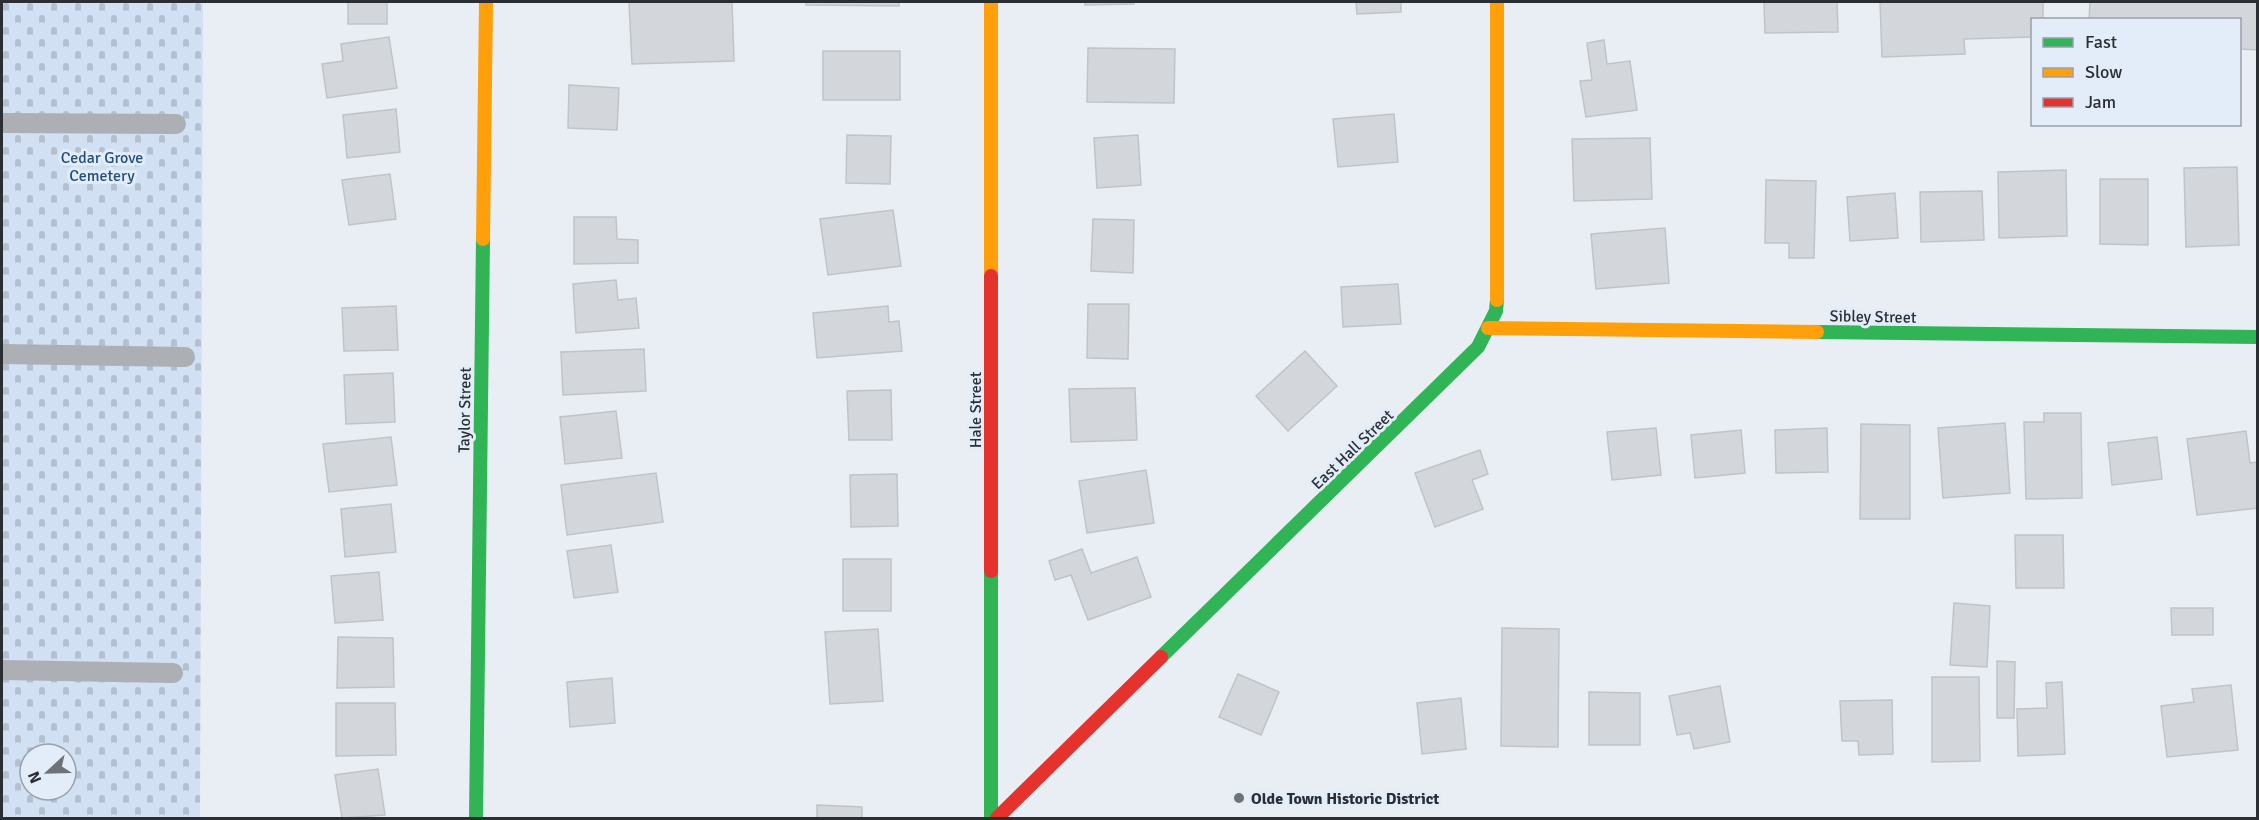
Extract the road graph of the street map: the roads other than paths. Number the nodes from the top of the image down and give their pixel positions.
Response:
1 (486, 2) edge
2 (991, 2) edge
3 (1497, 2) edge
4 (2, 123) edge
5 (176, 124) dead end
6 (1488, 328) junction
7 (2258, 337) edge
8 (2, 354) edge
9 (185, 357) dead end
10 (2, 670) edge
11 (173, 673) dead end
12 (476, 819) edge
13 (991, 819) edge
14 (997, 819) edge

1 - 12 street, Taylor Street
2 - 13 street, Hale Street
3 - 6 street, East Hall Street
4 - 5 lane
6 - 7 street, Sibley Street
6 - 14 street, East Hall Street
8 - 9 lane
10 - 11 lane

